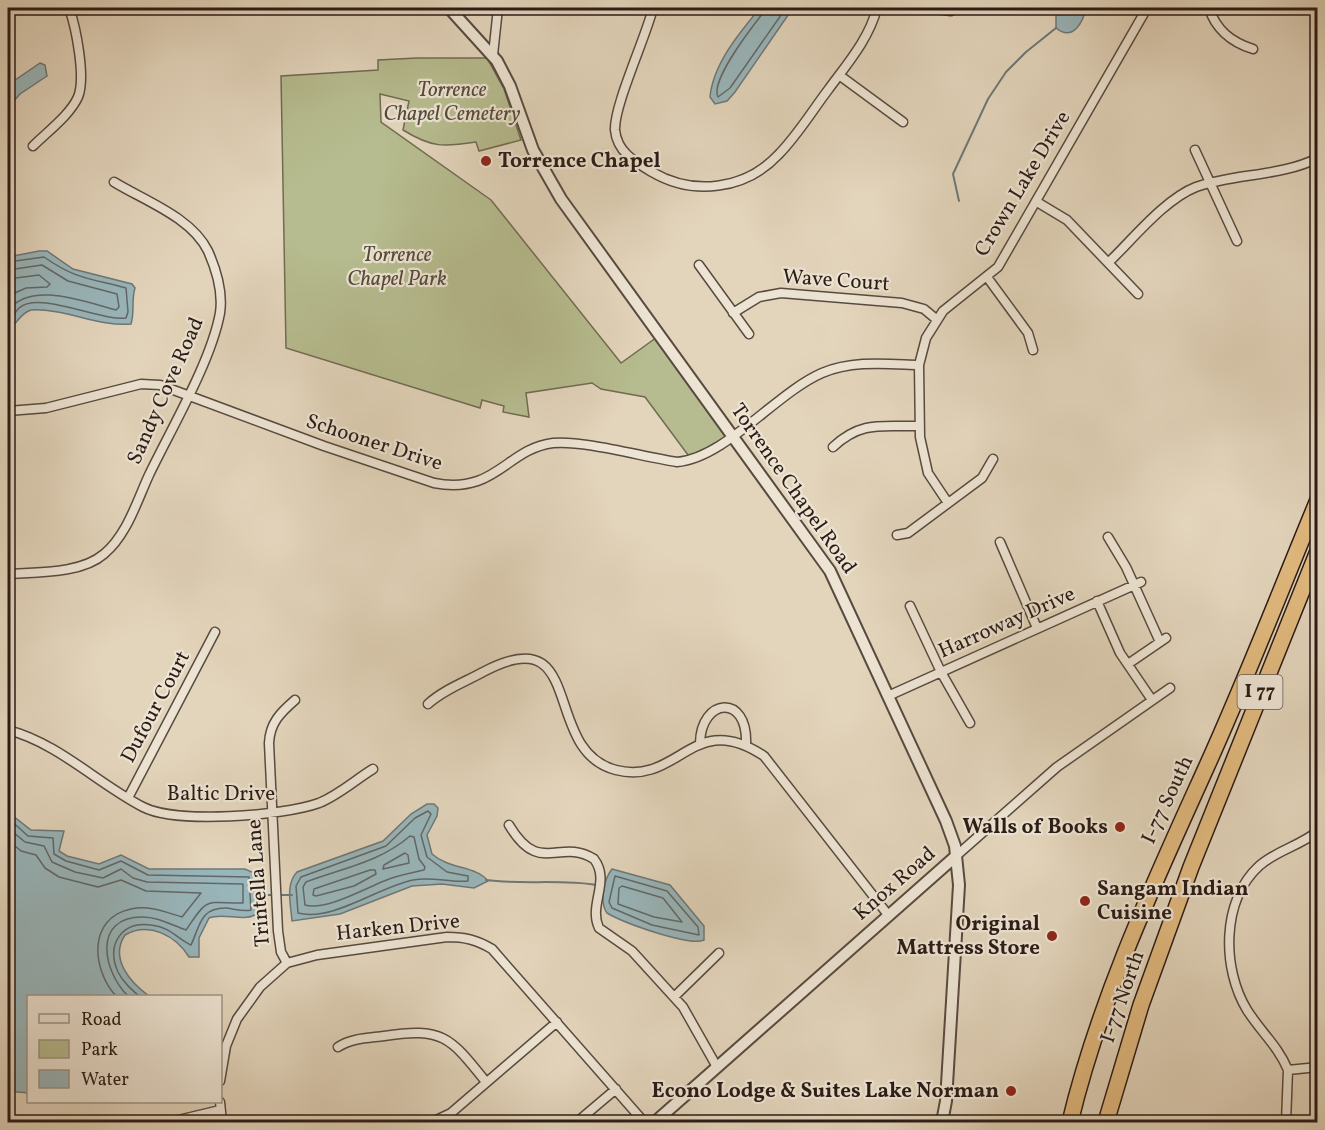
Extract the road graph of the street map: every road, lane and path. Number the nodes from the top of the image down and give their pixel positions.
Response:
1 (69, 8) edge
2 (449, 8) edge
3 (498, 8) edge
4 (653, 8) edge
5 (877, 8) edge
6 (929, 8) edge
7 (1148, 8) edge
8 (1209, 8) edge
9 (951, 11) dead end
10 (1253, 49) dead end
11 (494, 55) junction
12 (838, 75) junction
13 (903, 122) dead end
14 (33, 146) dead end
15 (1195, 150) dead end
16 (1317, 158) edge
17 (114, 182) dead end
18 (1210, 183) junction
19 (1037, 202) junction
20 (1237, 241) dead end
21 (1109, 262) junction
22 (699, 265) dead end
23 (987, 277) junction
24 (1138, 294) dead end
25 (733, 313) junction
26 (936, 319) junction
27 (749, 334) dead end
28 (1033, 350) dead end
29 (919, 365) junction
30 (188, 395) junction
31 (8, 411) edge
32 (920, 426) junction
33 (733, 434) junction
34 (833, 447) dead end
35 (993, 459) dead end
36 (1317, 500) edge
37 (948, 503) junction
38 (897, 535) dead end
39 (1108, 537) dead end
40 (1000, 542) dead end
41 (1317, 551) edge
42 (8, 574) edge
43 (1137, 583) junction
44 (1097, 601) junction
45 (910, 606) dead end
46 (1037, 628) junction
47 (215, 632) dead end
48 (1128, 664) junction
49 (941, 672) junction
50 (1170, 688) dead end
51 (888, 696) junction
52 (295, 700) dead end
53 (1152, 700) junction
54 (428, 704) dead end
55 (970, 723) dead end
56 (8, 730) edge
57 (700, 743) junction
58 (746, 744) junction
59 (1206, 767) junction
60 (373, 769) dead end
61 (128, 798) junction
62 (272, 812) junction
63 (509, 825) dead end
64 (1317, 831) edge
65 (956, 856) junction
66 (1191, 867) junction
67 (889, 915) junction
68 (719, 953) dead end
69 (287, 963) junction
70 (674, 997) junction
71 (557, 1022) junction
72 (338, 1047) dead end
73 (1123, 1060) junction
74 (717, 1067) junction
75 (1317, 1067) edge
76 (222, 1070) edge
77 (1288, 1070) junction
78 (486, 1082) junction
79 (615, 1089) junction
80 (220, 1106) edge
81 (170, 1122) edge
82 (222, 1122) edge
83 (432, 1122) edge
84 (577, 1122) edge
85 (644, 1122) edge
86 (655, 1122) edge
87 (942, 1122) edge
88 (1069, 1122) edge
89 (1080, 1122) edge
90 (1096, 1122) edge
91 (1106, 1122) edge
92 (1114, 1122) edge
93 (1286, 1122) edge

1 - 14 street
2 - 11 street, Torrence Chapel Road
3 - 11 street
4 - 12 street
5 - 12 street
6 - 9 street
7 - 19 street, Crown Lake Drive
8 - 10 street
11 - 33 street, Torrence Chapel Road
12 - 13 street
15 - 18 street
16 - 18 street
17 - 30 street, Sandy Cove Road
18 - 20 street
18 - 21 street
19 - 21 street
19 - 23 street, Crown Lake Drive
21 - 24 street
22 - 25 street
23 - 26 street, Crown Lake Drive
23 - 28 street
25 - 26 street, Wave Court
25 - 27 street
26 - 29 street, Crown Lake Drive
29 - 32 street, Crown Lake Drive
29 - 33 street, Schooner Drive
30 - 31 street, Schooner Drive
30 - 33 street, Schooner Drive
30 - 42 street, Sandy Cove Road
32 - 34 street
32 - 37 street, Crown Lake Drive
33 - 51 street, Torrence Chapel Road
35 - 37 street
36 - 59 highway, I-77 South / I 77
37 - 38 street
39 - 43 street
40 - 46 street
41 - 66 highway, I-77 North / I 77
43 - 44 street, Harroway Drive
43 - 48 street
44 - 46 street, Harroway Drive
44 - 48 street
45 - 49 street
46 - 49 street, Harroway Drive
47 - 61 street, Dufour Court
48 - 53 street
49 - 51 street, Harroway Drive
49 - 55 street
50 - 53 street, Knox Road
51 - 65 street, Torrence Chapel Road
52 - 62 street, Trintella Lane
53 - 65 street, Knox Road
54 - 57 street
56 - 61 street, Baltic Drive
57 - 58 street
57 - 58 street
58 - 67 street
59 - 88 highway, I-77 South / I 77
59 - 89 highway, I 77
60 - 62 street, Baltic Drive
61 - 62 street, Baltic Drive
62 - 69 street, Trintella Lane
63 - 70 street
64 - 77 street
65 - 67 street, Knox Road
65 - 87 street, Torrence Chapel Road
66 - 73 highway, I-77 North / I 77
66 - 90 highway, I 77
67 - 74 street, Knox Road
68 - 70 street
69 - 71 street, Harken Drive
69 - 76 street, Harken Drive
70 - 74 street
71 - 78 street
71 - 79 street, Harken Drive
72 - 78 street
73 - 91 highway, I-77 North / I 77
73 - 92 highway
74 - 86 street, Knox Road
75 - 77 street
77 - 93 street
78 - 83 street
79 - 84 street
79 - 85 street, Harken Drive
80 - 81 street
80 - 82 street

